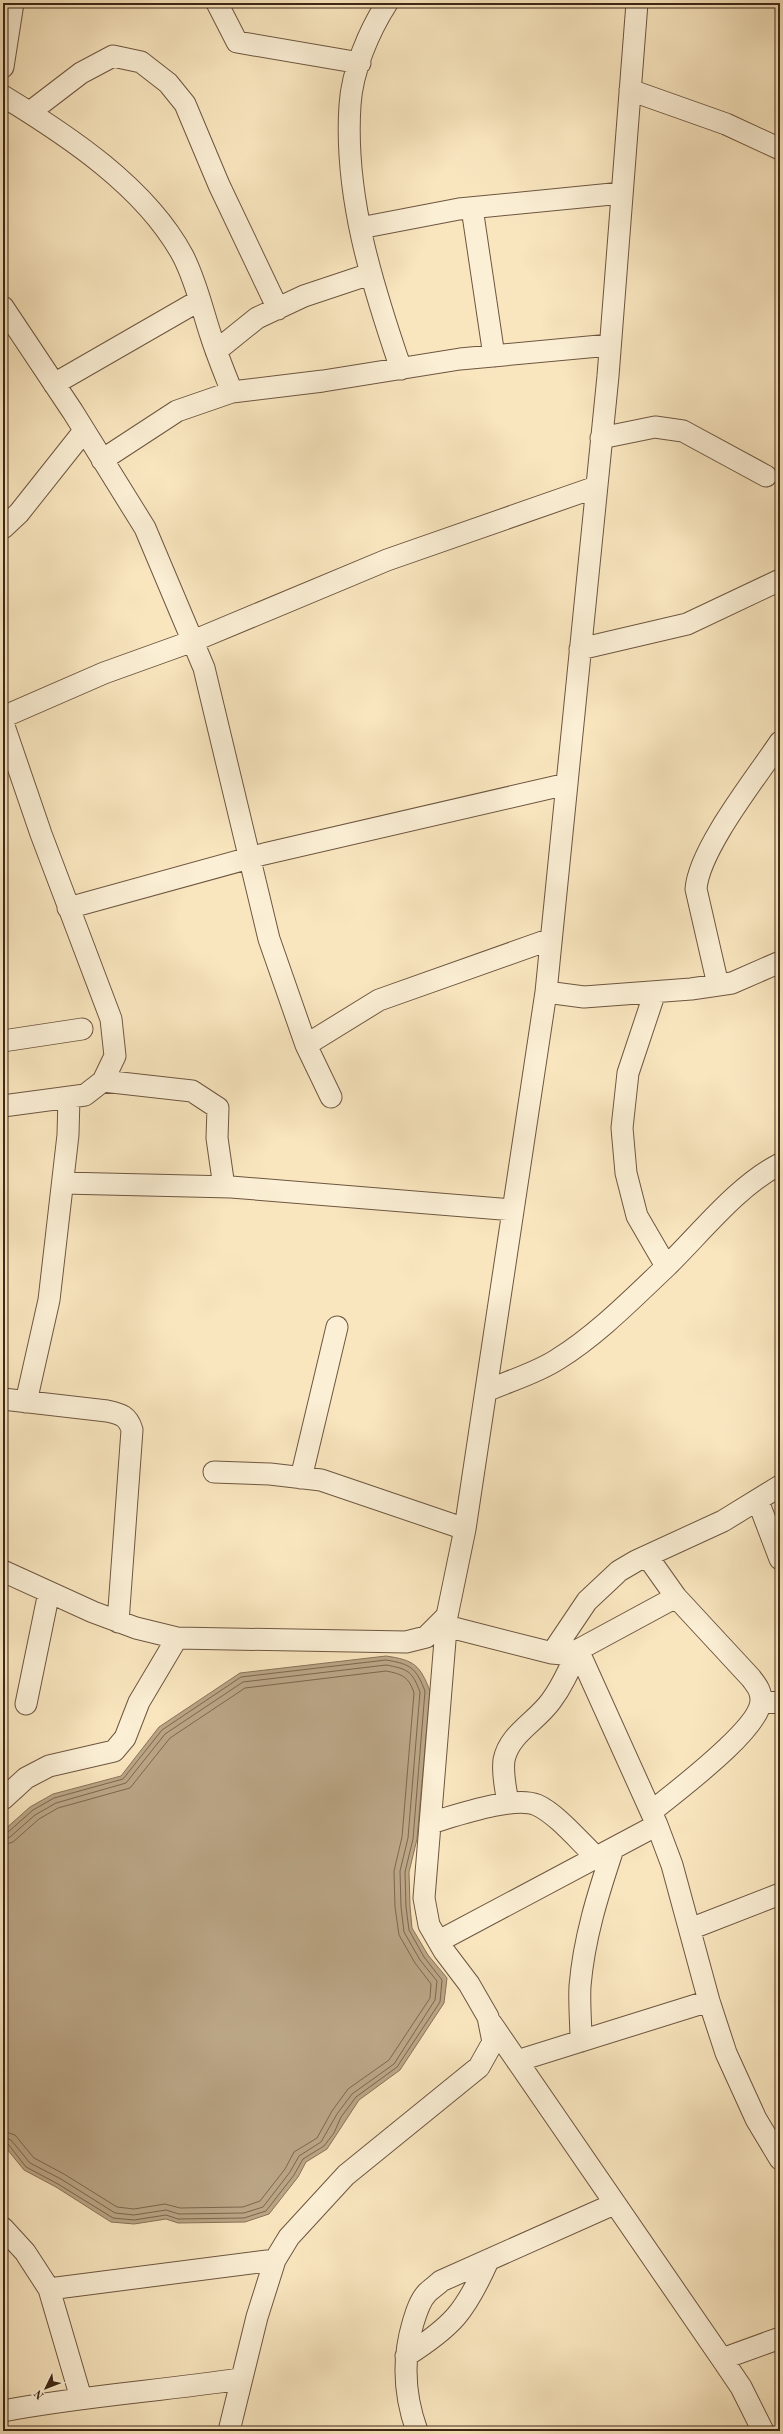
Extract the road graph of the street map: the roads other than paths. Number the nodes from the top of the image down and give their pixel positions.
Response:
1 (13, 3) edge
2 (217, 3) edge
3 (387, 3) edge
4 (636, 3) edge
5 (5, 32) edge
6 (360, 63) junction
7 (3, 68) edge
8 (630, 90) junction
9 (3, 96) edge
10 (30, 112) junction
11 (780, 149) edge
12 (622, 193) junction
13 (472, 208) junction
14 (360, 228) junction
15 (370, 274) junction
16 (200, 300) junction
17 (3, 307) edge
18 (278, 308) junction
19 (610, 345) junction
20 (216, 351) junction
21 (494, 356) junction
22 (401, 369) junction
23 (54, 384) junction
24 (232, 392) junction
25 (84, 431) junction
26 (602, 438) junction
27 (102, 460) junction
28 (766, 476) dead end
29 (596, 487) junction
30 (3, 528) edge
31 (780, 580) edge
32 (193, 641) junction
33 (580, 649) junction
34 (3, 717) edge
35 (3, 723) edge
36 (780, 742) edge
37 (567, 784) junction
38 (251, 858) junction
39 (68, 908) junction
40 (551, 939) junction
41 (780, 962) edge
42 (718, 985) junction
43 (546, 992) junction
44 (655, 992) junction
45 (82, 1029) dead end
46 (3, 1040) edge
47 (306, 1045) junction
48 (103, 1081) junction
49 (69, 1097) junction
50 (331, 1097) dead end
51 (3, 1106) edge
52 (780, 1164) edge
53 (63, 1183) junction
54 (224, 1187) junction
55 (513, 1210) junction
56 (666, 1266) junction
57 (337, 1327) dead end
58 (486, 1391) junction
59 (3, 1399) edge
60 (26, 1402) junction
61 (214, 1472) dead end
62 (301, 1478) junction
63 (780, 1486) edge
64 (758, 1501) junction
65 (465, 1529) junction
66 (647, 1556) junction
67 (780, 1559) edge
68 (3, 1571) edge
69 (49, 1592) junction
70 (676, 1597) junction
71 (447, 1621) junction
72 (118, 1622) junction
73 (177, 1638) junction
74 (578, 1650) junction
75 (552, 1653) junction
76 (770, 1702) edge
77 (26, 1704) dead end
78 (3, 1799) edge
79 (508, 1803) junction
80 (654, 1818) junction
81 (430, 1823) junction
82 (605, 1853) junction
83 (780, 1894) edge
84 (690, 1929) junction
85 (439, 1941) junction
86 (709, 2001) junction
87 (488, 2017) junction
88 (581, 2041) junction
89 (517, 2061) junction
90 (780, 2159) edge
91 (614, 2204) junction
92 (3, 2228) edge
93 (275, 2260) junction
94 (488, 2260) junction
95 (49, 2289) junction
96 (780, 2338) edge
97 (406, 2356) junction
98 (722, 2359) junction
99 (240, 2379) junction
100 (81, 2398) junction
101 (3, 2411) edge
102 (229, 2431) edge
103 (417, 2431) edge
104 (763, 2431) edge

1 - 5 street
2 - 6 street
3 - 6 street
4 - 8 street
5 - 7 street
6 - 14 street
8 - 11 street
8 - 12 street
9 - 10 street
10 - 16 street
10 - 18 street
12 - 13 street
12 - 19 street
13 - 14 street
13 - 21 street
14 - 15 street
15 - 18 street
15 - 22 street
16 - 20 street
16 - 23 street
17 - 23 street
18 - 20 street
19 - 21 street
19 - 26 street
20 - 24 street
21 - 22 street
22 - 24 street
23 - 25 street
24 - 27 street
25 - 27 street
25 - 30 street
26 - 28 street
26 - 29 street
27 - 32 street
29 - 32 street
29 - 33 street
31 - 33 street
32 - 34 street
32 - 38 street
33 - 37 street
35 - 39 street
36 - 42 street
37 - 38 street
37 - 40 street
38 - 39 street
38 - 47 street
39 - 48 street
40 - 43 street
40 - 47 street
41 - 42 street
42 - 44 street
43 - 44 street
43 - 55 street
44 - 56 street
45 - 46 street
47 - 50 street
48 - 49 street
48 - 54 street
49 - 51 street
49 - 53 street
52 - 56 street
53 - 54 street
53 - 60 street
54 - 55 street
55 - 58 street
56 - 58 street
57 - 62 street
58 - 65 street
59 - 60 street
60 - 72 street
61 - 62 street
62 - 65 street
63 - 64 street
64 - 66 street
64 - 67 street
65 - 71 street
66 - 70 street
66 - 75 street
68 - 69 street
69 - 72 street
69 - 77 street
70 - 74 street
70 - 76 street
71 - 73 street
71 - 75 street
71 - 81 street
72 - 73 street
73 - 78 street
74 - 75 street
74 - 79 street
74 - 80 street
76 - 80 street
79 - 81 street
79 - 82 street
80 - 82 street
80 - 84 street
81 - 85 street
82 - 85 street
82 - 88 street
83 - 84 street
84 - 86 street
85 - 87 street
86 - 88 street
86 - 90 street
87 - 89 street
87 - 93 street
88 - 89 street
89 - 91 street
91 - 94 street
91 - 98 street
92 - 95 street
93 - 95 street
93 - 99 street
94 - 97 street
94 - 97 street
95 - 100 street
96 - 98 street
97 - 103 street
98 - 104 street
99 - 100 street
99 - 102 street
100 - 101 street

